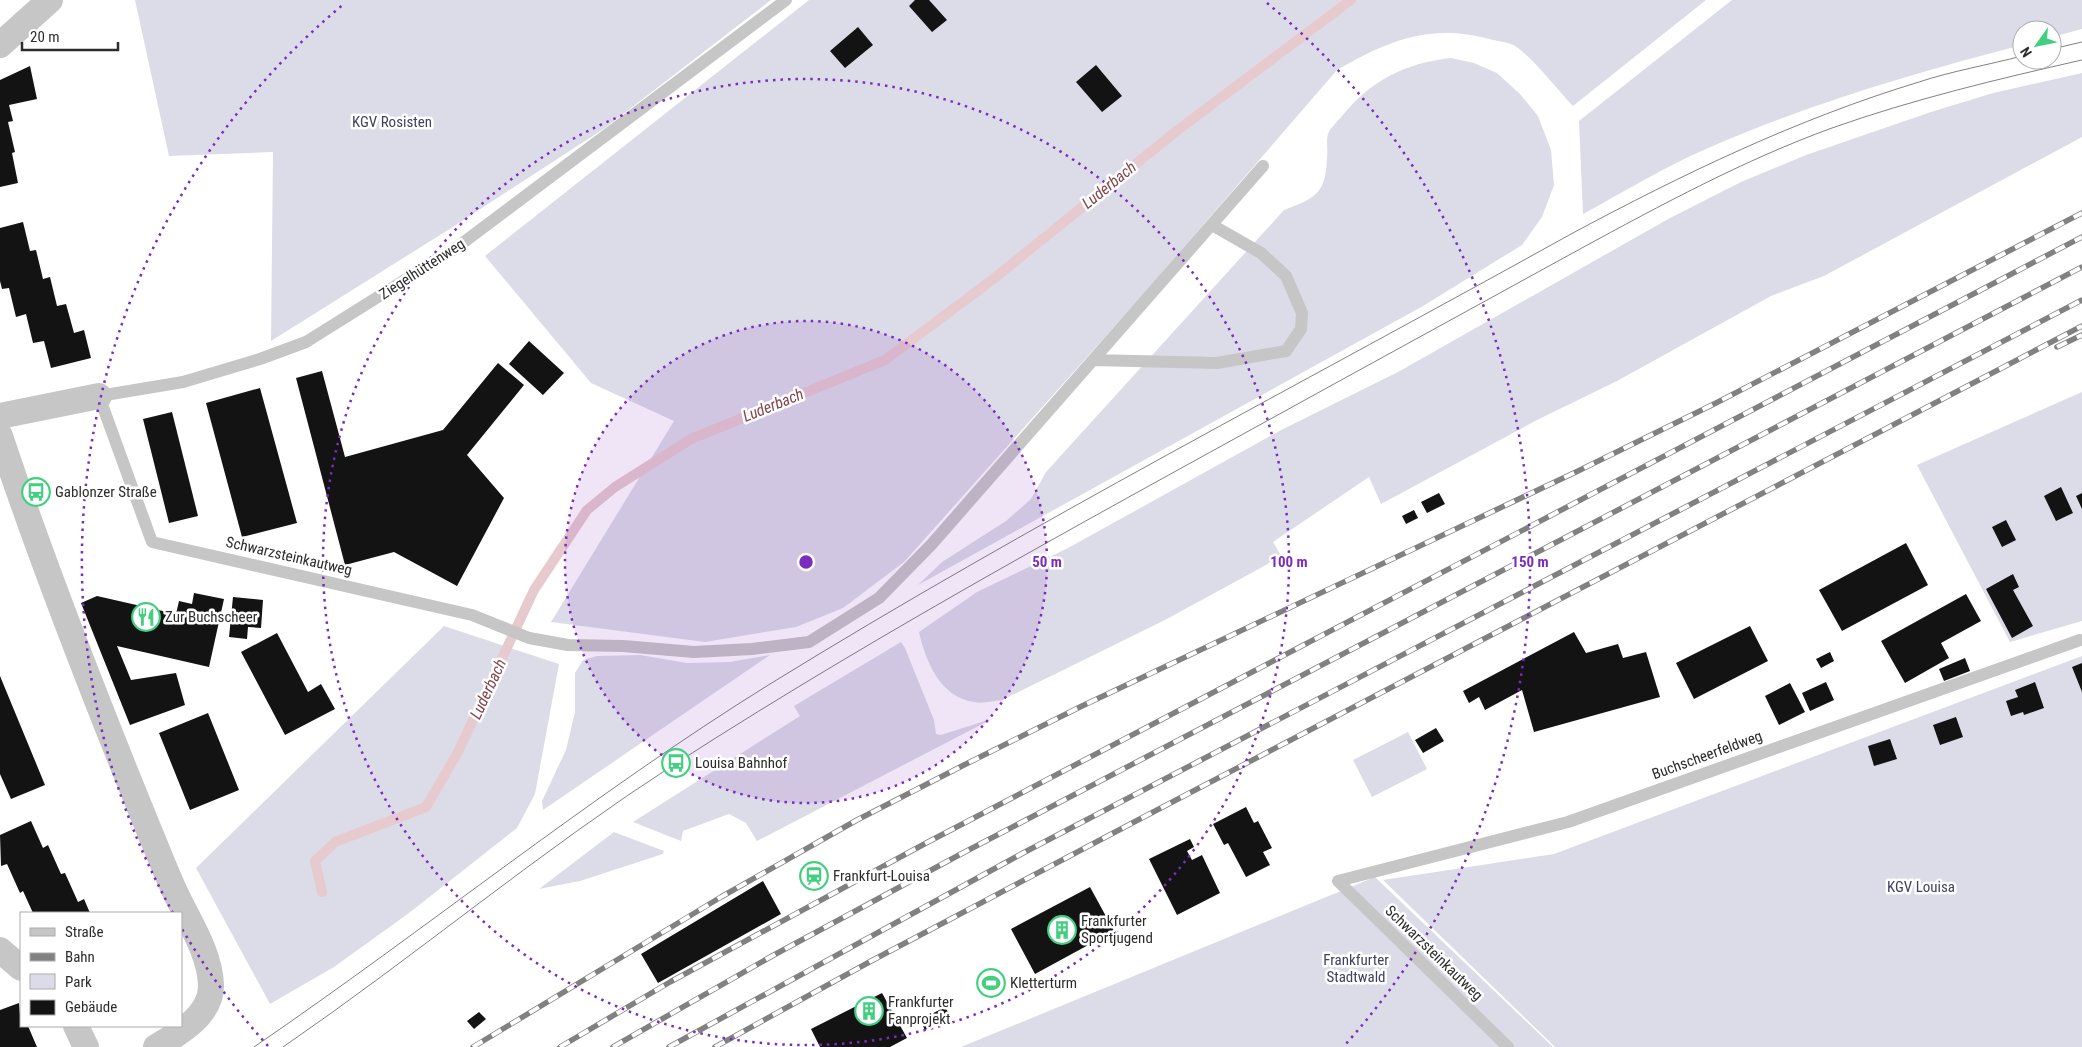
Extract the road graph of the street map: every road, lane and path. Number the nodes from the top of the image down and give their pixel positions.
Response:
1 (50, 0) edge
2 (786, 0) edge
3 (0, 45) edge
4 (1263, 166) dead end
5 (1212, 225) junction
6 (1093, 360) junction
7 (99, 396) junction
8 (0, 416) edge
9 (0, 436) edge
10 (2080, 640) dead end
11 (1338, 881) joint
12 (0, 950) edge
13 (20, 967) edge
14 (76, 1027) edge
15 (86, 1047) edge
16 (156, 1047) edge
17 (1508, 1047) edge

1 - 3 street
2 - 7 lane, Ziegelhüttenweg
4 - 5 lane, Schwarzsteinkautweg
5 - 6 lane, Schwarzsteinkautweg
5 - 6 lane
6 - 7 lane, Schwarzsteinkautweg
7 - 8 street, Ziegelhüttenweg
9 - 16 street
10 - 11 lane, Buchscheerfeldweg
11 - 17 lane, Schwarzsteinkautweg
12 - 13 street
14 - 15 street

